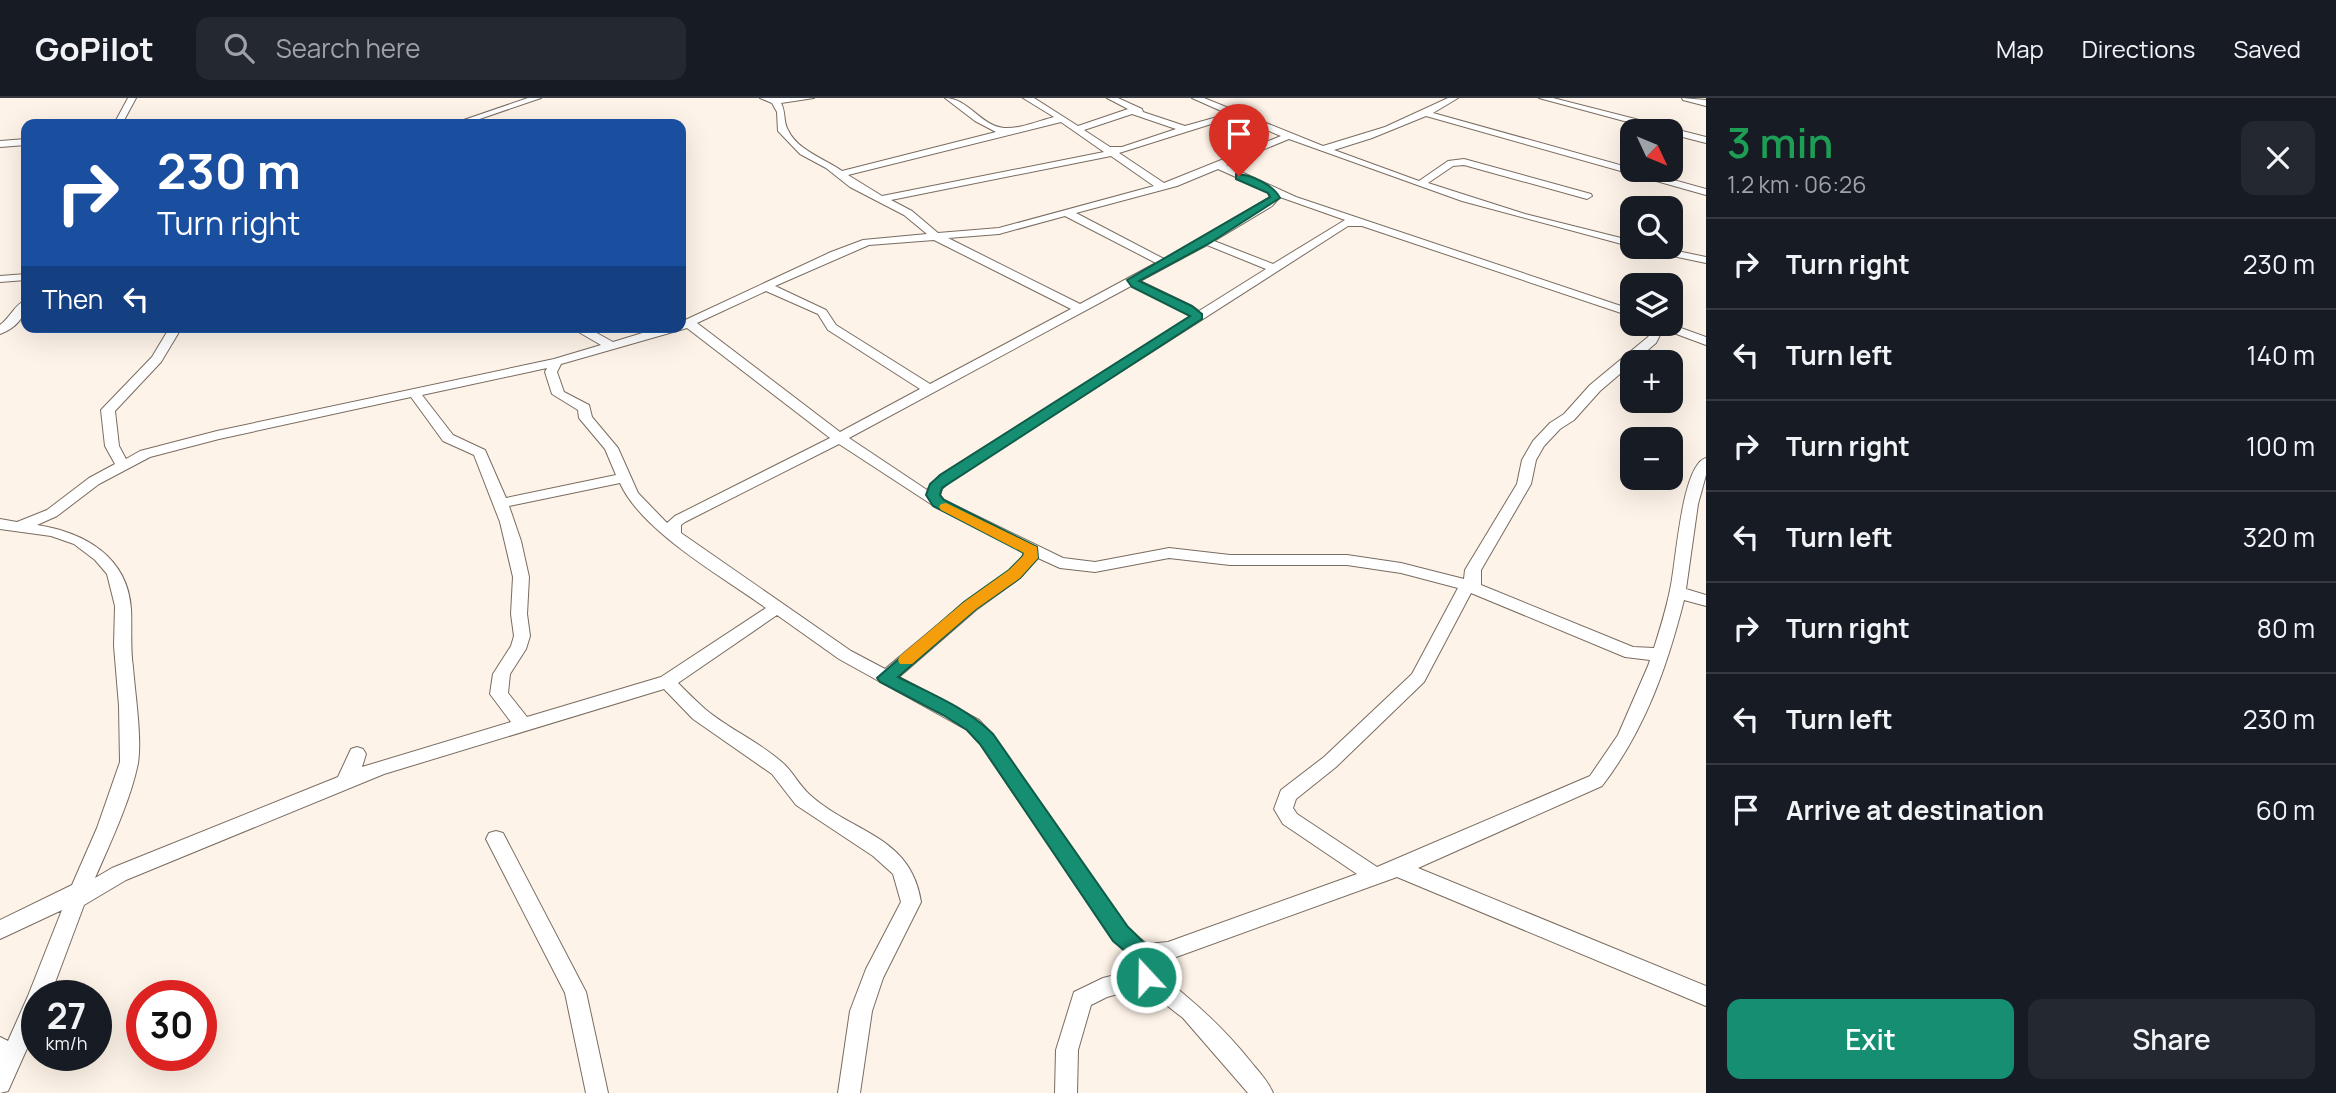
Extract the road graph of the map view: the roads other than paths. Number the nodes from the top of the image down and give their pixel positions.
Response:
1 (132, 98) edge
2 (537, 98) edge
3 (764, 98) edge
4 (810, 98) edge
5 (949, 98) edge
6 (1027, 98) edge
7 (1111, 98) edge
8 (1135, 98) edge
9 (1196, 98) edge
10 (1454, 98) edge
11 (1543, 98) edge
12 (1686, 98) edge
13 (775, 101) junction
14 (1121, 102) junction
15 (1706, 103) edge
16 (1139, 111) junction
17 (1425, 113) junction
18 (1240, 117) junction
19 (121, 119) edge
20 (472, 119) edge
21 (1063, 120) junction
22 (1077, 129) junction
23 (1184, 129) junction
24 (1013, 130) junction
25 (1288, 136) junction
26 (1706, 140) edge
27 (21, 142) edge
28 (0, 144) edge
29 (1320, 149) junction
30 (1110, 152) junction
31 (1218, 165) junction
32 (838, 175) junction
33 (1421, 184) junction
34 (1161, 186) junction
35 (1706, 192) edge
36 (1274, 195) junction
37 (1587, 196) dead end
38 (881, 199) junction
39 (1067, 213) junction
40 (1345, 220) junction
41 (937, 237) junction
42 (1206, 241) junction
43 (1620, 241) edge
44 (1683, 255) edge
45 (1706, 260) edge
46 (1164, 263) junction
47 (1275, 269) junction
48 (21, 277) edge
49 (0, 279) edge
50 (1133, 280) junction
51 (767, 287) junction
52 (1079, 308) junction
53 (21, 310) edge
54 (1620, 310) edge
55 (1197, 316) junction
56 (686, 323) edge
57 (686, 328) edge
58 (0, 330) edge
59 (172, 333) edge
60 (587, 333) edge
61 (655, 333) edge
62 (1683, 333) edge
63 (1655, 336) edge
64 (1706, 341) edge
65 (612, 346) junction
66 (556, 362) junction
67 (929, 390) junction
68 (414, 393) junction
69 (839, 438) junction
70 (1706, 462) edge
71 (122, 464) junction
72 (624, 478) junction
73 (502, 503) junction
74 (939, 503) junction
75 (1700, 503) edge
76 (52, 513) junction
77 (9, 525) edge
78 (45, 531) junction
79 (674, 535) junction
80 (1032, 551) junction
81 (1471, 587) junction
82 (1678, 592) junction
83 (1706, 601) edge
84 (777, 608) junction
85 (1631, 653) junction
86 (1659, 654) junction
87 (1654, 673) junction
88 (886, 678) junction
89 (667, 682) junction
90 (523, 724) junction
91 (357, 754) dead end
92 (345, 781) junction
93 (496, 839) dead end
94 (1423, 856) junction
95 (92, 868) junction
96 (1397, 868) junction
97 (119, 874) junction
98 (1374, 875) junction
99 (1443, 886) junction
100 (78, 895) junction
101 (0, 930) edge
102 (1143, 954) junction
103 (1146, 977) junction
104 (45, 980) edge
105 (1706, 996) edge
106 (21, 1031) edge
107 (2, 1066) edge
108 (597, 1093) edge
109 (849, 1093) edge
110 (1066, 1093) edge
111 (1262, 1093) edge

1 - 19 street
2 - 20 street
3 - 13 street
4 - 13 street
5 - 24 street
6 - 21 street
7 - 14 street
8 - 14 street
9 - 18 street
10 - 17 street
11 - 26 street
12 - 15 street
13 - 32 street
14 - 16 street
16 - 22 street
16 - 23 street
17 - 29 street
17 - 35 street
18 - 23 street
18 - 25 street
21 - 22 street
21 - 24 street
22 - 30 street
23 - 30 street
24 - 32 street
25 - 29 street
25 - 31 street
27 - 28 street
29 - 33 street
30 - 34 street
30 - 38 street
31 - 34 street
31 - 36 street
32 - 38 street
33 - 37 street
33 - 43 street
34 - 39 street
36 - 40 street
36 - 42 street
38 - 41 street
39 - 41 street
39 - 46 street
40 - 47 street
40 - 54 street
41 - 51 street
41 - 52 street
42 - 46 street
42 - 47 street
44 - 45 street
46 - 50 street
47 - 55 street
48 - 49 street
50 - 52 street
50 - 55 street
51 - 56 street
51 - 67 street
52 - 67 street
53 - 58 street
55 - 74 street
57 - 69 street
59 - 71 street
60 - 65 street
61 - 65 street
62 - 64 street
63 - 81 street
65 - 66 street
66 - 68 street
66 - 72 street
67 - 69 street
68 - 71 street
68 - 73 street
69 - 74 street
69 - 79 street
70 - 75 street
71 - 76 street
72 - 73 street
72 - 79 street
73 - 90 street
74 - 80 street
75 - 82 street
76 - 77 street
76 - 78 street
77 - 78 street
78 - 95 street
79 - 84 street
80 - 81 street
80 - 88 street
81 - 85 street
81 - 98 street
82 - 83 street
82 - 86 street
84 - 88 street
84 - 89 street
85 - 86 street
85 - 87 street
86 - 87 street
87 - 94 street
88 - 102 street
89 - 90 street
89 - 109 street
90 - 92 street
91 - 92 street
92 - 97 street
93 - 108 street
94 - 96 street
94 - 99 street
95 - 97 street
95 - 100 street
96 - 98 street
96 - 99 street
97 - 100 street
98 - 102 street
99 - 105 street
100 - 101 street
100 - 104 street
102 - 103 street
103 - 110 street
103 - 111 street
106 - 107 street

